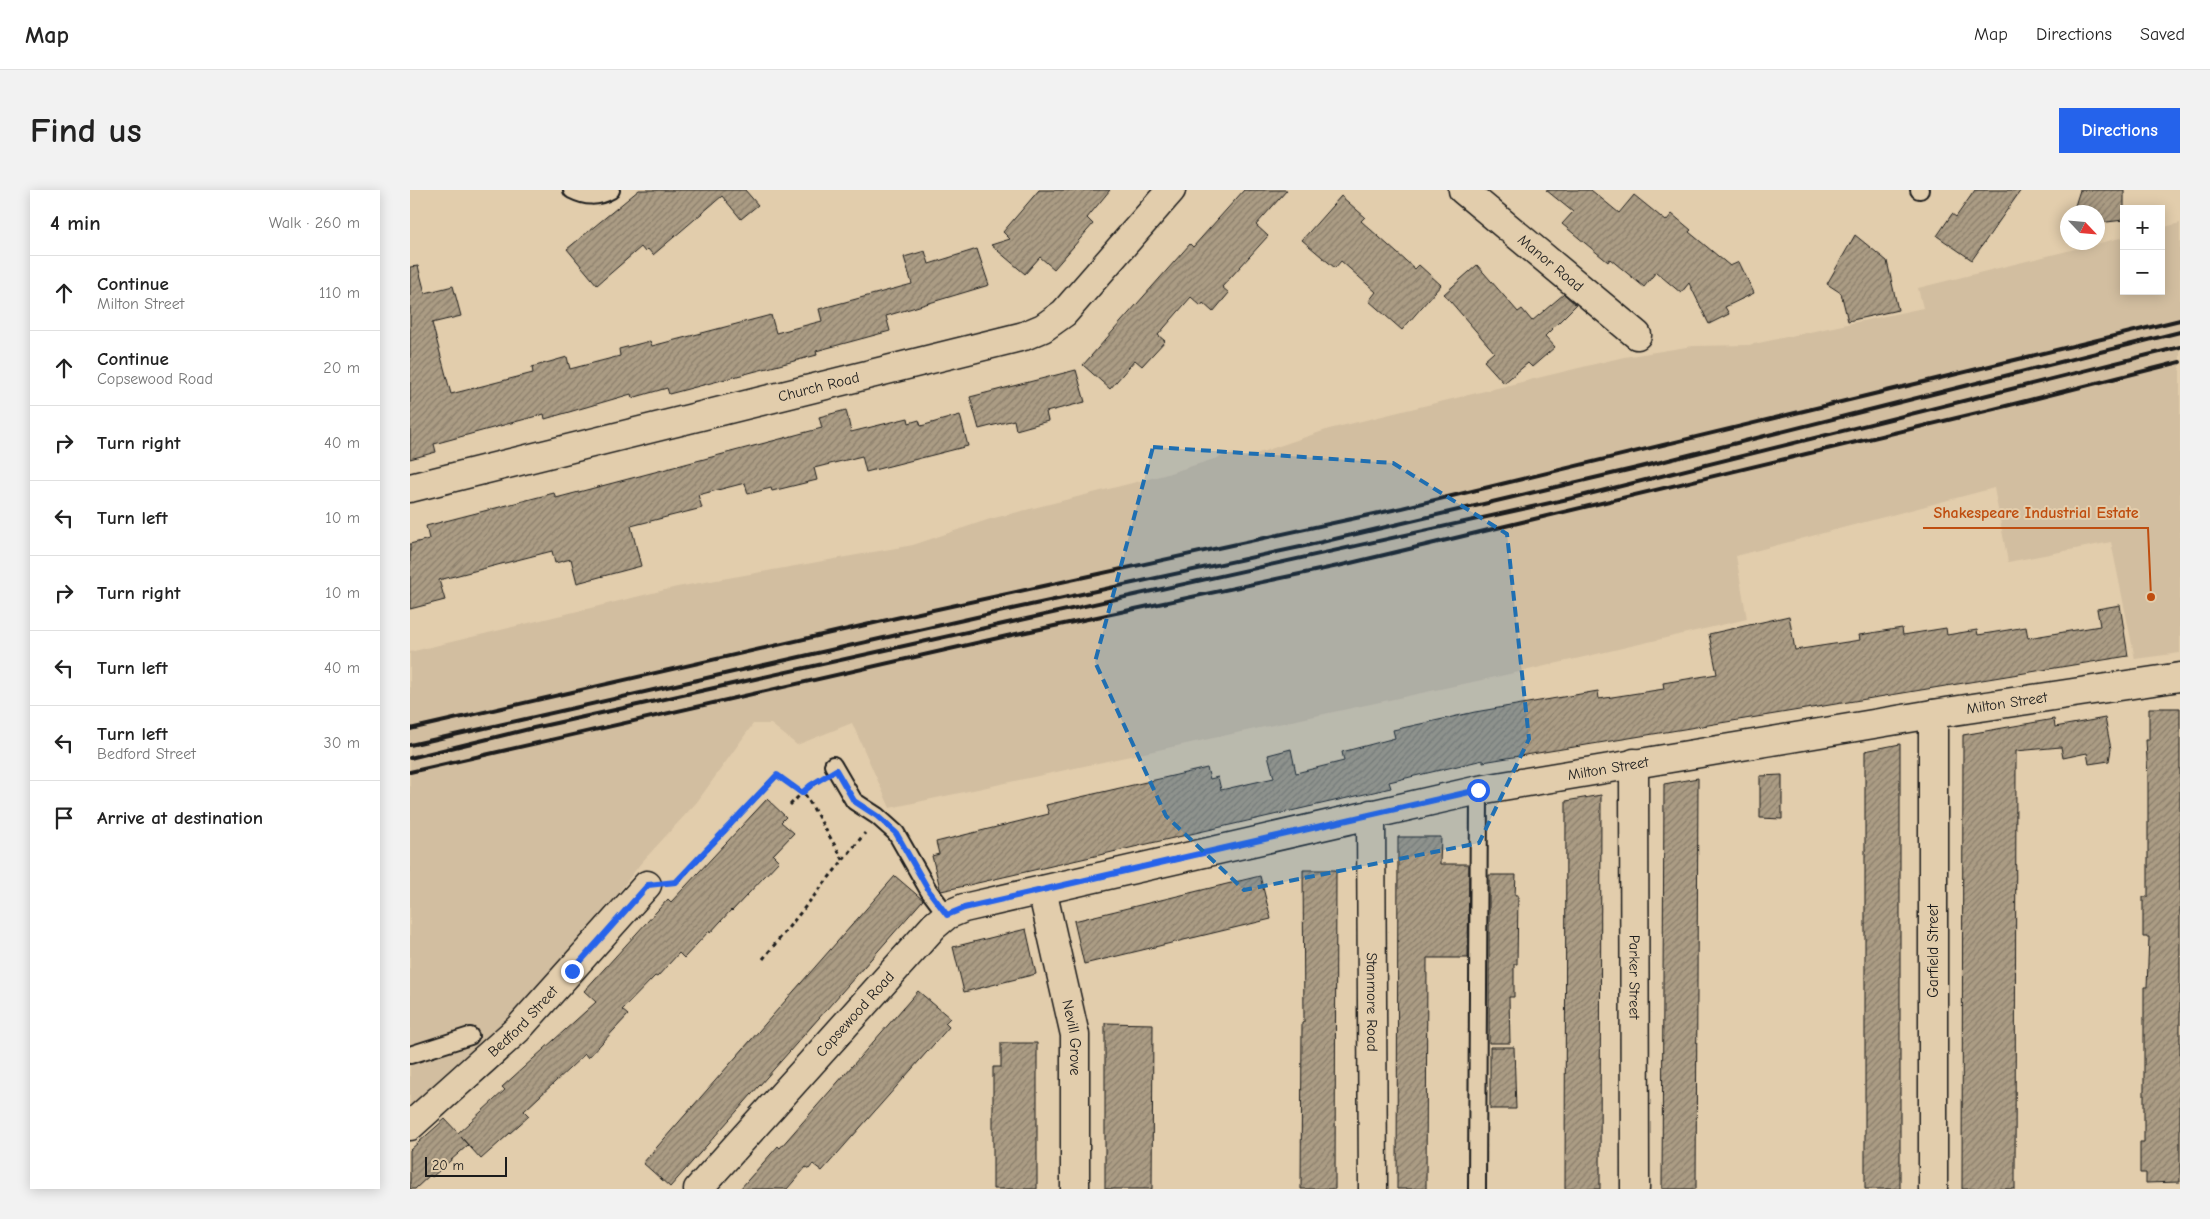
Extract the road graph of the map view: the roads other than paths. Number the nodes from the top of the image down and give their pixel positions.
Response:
1 (572, 190) edge
2 (611, 190) edge
3 (1171, 190) edge
4 (1462, 190) edge
5 (1638, 335) dead end
6 (410, 488) edge
7 (2180, 677) edge
8 (1933, 714) junction
9 (1634, 763) junction
10 (834, 768) road end
11 (1478, 790) junction
12 (1372, 814) junction
13 (648, 885) road end
14 (1042, 890) junction
15 (947, 915) junction
16 (470, 1036) dead end
17 (410, 1055) edge
18 (410, 1126) edge
19 (698, 1189) edge
20 (1075, 1189) edge
21 (1373, 1189) edge
22 (1477, 1189) edge
23 (1635, 1189) edge
24 (1933, 1189) edge

1 - 2 lane
3 - 6 street, Church Road
4 - 5 street, Manor Road
7 - 8 street, Milton Street
8 - 9 street, Milton Street
8 - 24 street, Garfield Street
9 - 11 street, Milton Street
9 - 23 street, Parker Street
10 - 15 lane
11 - 12 street, Milton Street
11 - 22 lane
12 - 14 street, Milton Street
12 - 21 street, Stanmore Road
13 - 18 street, Bedford Street
14 - 15 street, Copsewood Road
14 - 20 street, Nevill Grove
15 - 19 street, Copsewood Road
16 - 17 lane

